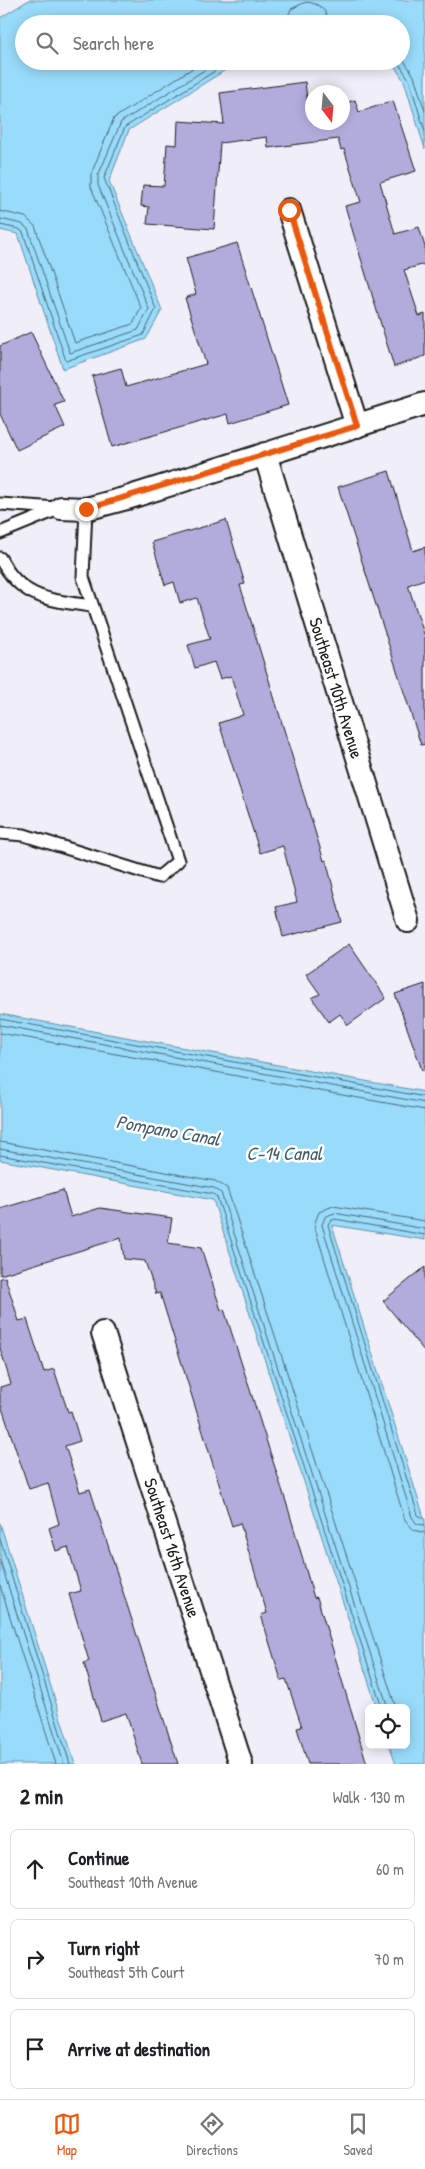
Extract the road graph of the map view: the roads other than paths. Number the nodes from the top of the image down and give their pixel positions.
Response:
1 (289, 210) dead end
2 (425, 404) edge
3 (357, 426) junction
4 (264, 454) junction
5 (0, 504) edge
6 (61, 508) junction
7 (86, 509) junction
8 (0, 533) edge
9 (0, 558) edge
10 (91, 606) junction
11 (0, 833) edge
12 (408, 921) dead end
13 (103, 1332) dead end
14 (241, 1764) edge

1 - 3 street
2 - 3 street
3 - 4 street
4 - 7 street
4 - 12 street, Southeast 10th Avenue
5 - 6 lane
6 - 7 street
6 - 8 lane
7 - 10 lane
9 - 10 lane
10 - 11 lane
13 - 14 street, Southeast 16th Avenue

